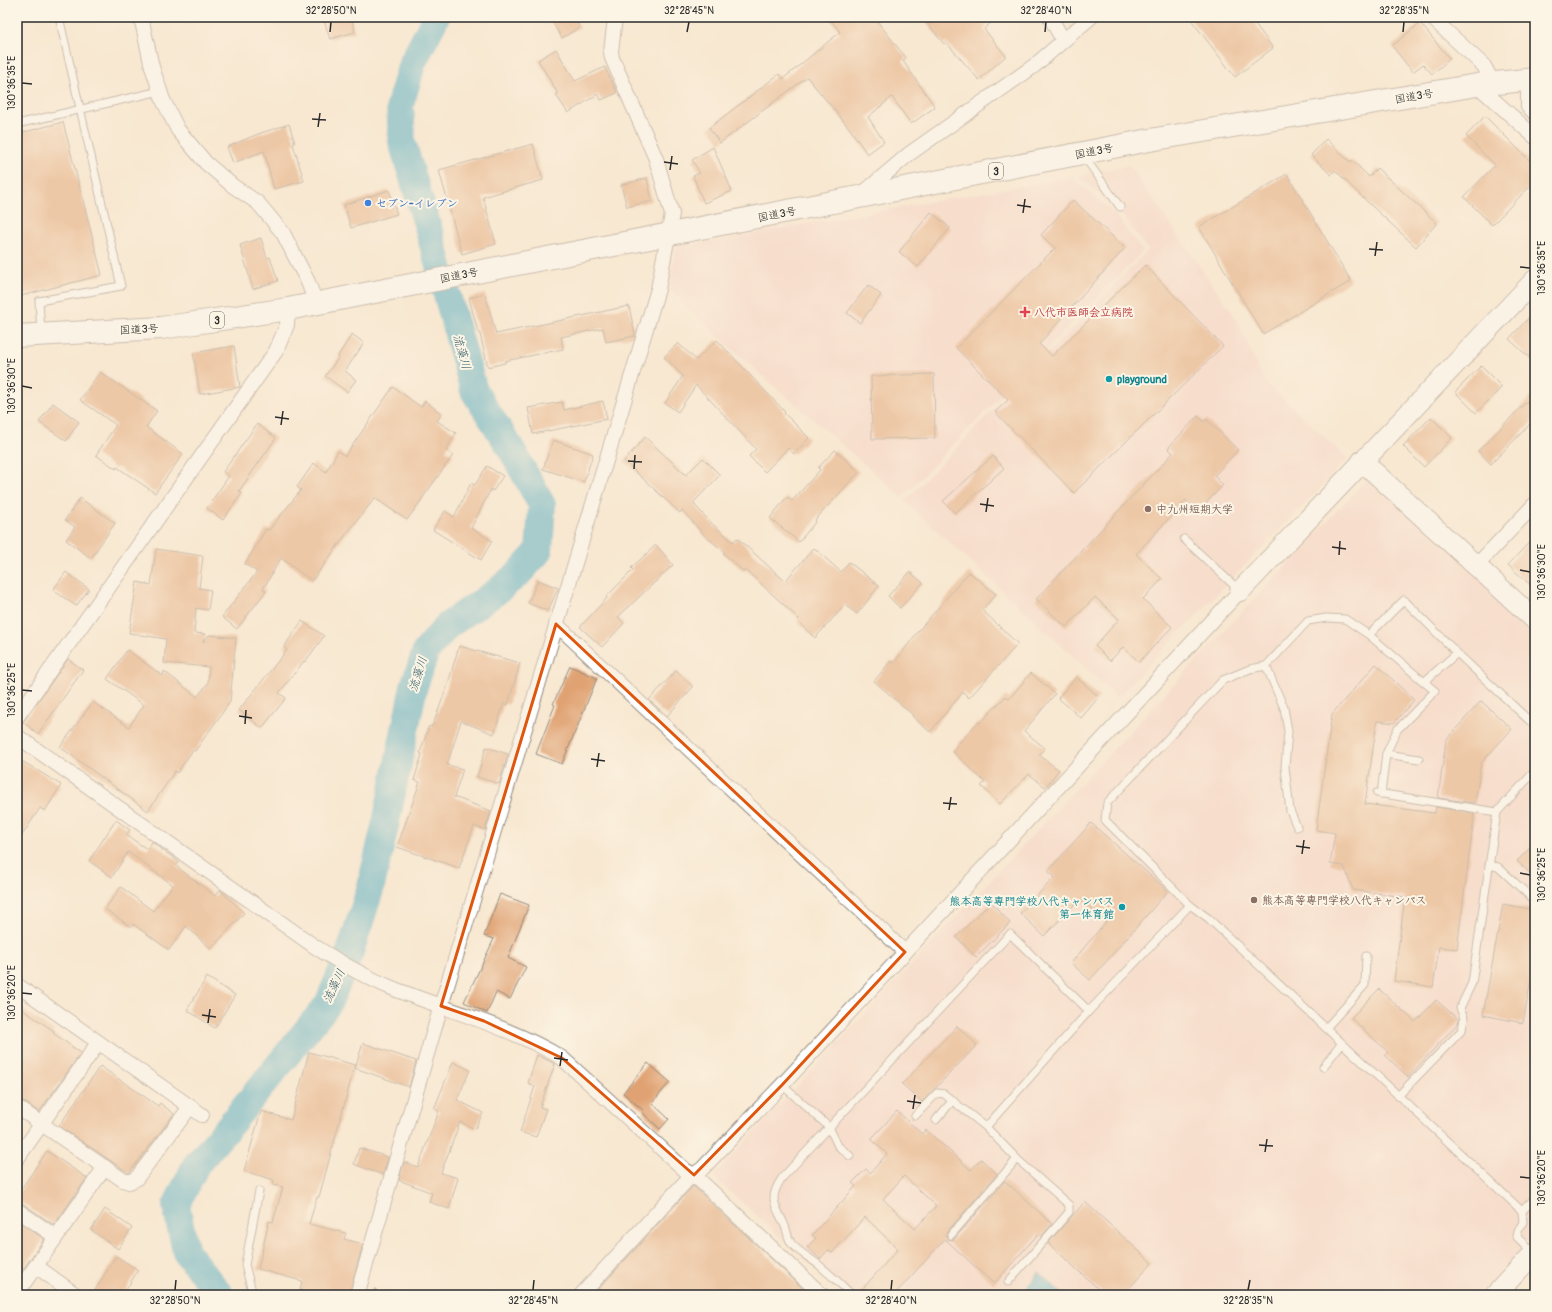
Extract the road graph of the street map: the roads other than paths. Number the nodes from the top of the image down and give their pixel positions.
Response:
1 (59, 17) edge
2 (141, 17) edge
3 (615, 17) edge
4 (1050, 17) edge
5 (1091, 17) edge
6 (1431, 17) edge
7 (1063, 40) junction
8 (1531, 80) edge
9 (1485, 84) junction
10 (160, 91) junction
11 (80, 109) junction
12 (1532, 110) edge
13 (17, 124) edge
14 (1524, 127) junction
15 (1535, 137) edge
16 (1082, 154) junction
17 (857, 198) junction
18 (1120, 207) dead end
19 (668, 234) junction
20 (1535, 280) edge
21 (316, 303) junction
22 (288, 309) junction
23 (41, 334) junction
24 (17, 336) edge
25 (1362, 461) junction
26 (1535, 504) edge
27 (1184, 539) dead end
28 (1476, 566) junction
29 (1240, 591) junction
30 (1535, 620) edge
31 (556, 624) junction
32 (1369, 635) junction
33 (1457, 652) junction
34 (1266, 666) junction
35 (1424, 682) junction
36 (17, 717) edge
37 (1535, 726) edge
38 (17, 736) edge
39 (1386, 754) junction
40 (1419, 759) dead end
41 (1535, 771) edge
42 (1497, 812) junction
43 (1297, 827) dead end
44 (1489, 865) junction
45 (1535, 901) edge
46 (1190, 905) junction
47 (905, 952) junction
48 (1366, 956) dead end
49 (17, 985) edge
50 (441, 1006) junction
51 (1089, 1011) junction
52 (1326, 1028) junction
53 (98, 1043) junction
54 (1342, 1043) junction
55 (1323, 1068) dead end
56 (782, 1085) junction
57 (1398, 1096) junction
58 (953, 1100) junction
59 (17, 1107) edge
60 (190, 1107) junction
61 (202, 1116) dead end
62 (915, 1116) dead end
63 (936, 1120) dead end
64 (42, 1124) junction
65 (829, 1127) junction
66 (986, 1127) junction
67 (850, 1156) dead end
68 (17, 1159) edge
69 (1017, 1159) junction
70 (105, 1168) junction
71 (694, 1175) junction
72 (259, 1191) dead end
73 (1535, 1198) edge
74 (17, 1210) edge
75 (1522, 1211) junction
76 (951, 1235) dead end
77 (56, 1237) junction
78 (1534, 1253) edge
79 (36, 1266) junction
80 (1008, 1282) dead end
81 (17, 1293) edge
82 (76, 1295) edge
83 (253, 1295) edge
84 (357, 1295) edge
85 (581, 1295) edge
86 (822, 1295) edge
87 (852, 1295) edge
88 (1495, 1295) edge

1 - 11 lane
2 - 10 street
3 - 19 street
4 - 7 street
5 - 7 street
6 - 9 street
7 - 17 street
8 - 9 highway, 国道3号 / 3
8 - 12 street
9 - 14 street
9 - 16 highway, 国道3号 / 3
10 - 11 lane
10 - 21 street
11 - 13 lane
11 - 23 lane
12 - 14 street
14 - 15 street
16 - 17 highway, 国道3号 / 3
16 - 18 lane
17 - 19 highway, 国道3号 / 3
19 - 21 highway, 国道3号 / 3
19 - 31 street
20 - 25 street
21 - 22 highway, 国道3号 / 3
22 - 23 highway, 国道3号 / 3
22 - 36 street
23 - 24 highway, 国道3号 / 3
25 - 28 street
25 - 29 street
26 - 28 street
27 - 29 lane
28 - 30 street
29 - 47 street
31 - 47 street
31 - 50 street
32 - 33 lane
32 - 34 lane
32 - 35 lane
33 - 35 lane
33 - 37 lane
34 - 43 lane
34 - 46 lane
35 - 39 lane
38 - 50 street
39 - 40 lane
39 - 42 lane
41 - 42 lane
42 - 44 lane
44 - 45 lane
44 - 57 lane
46 - 51 lane
46 - 52 lane
47 - 56 street
48 - 52 lane
49 - 53 street
50 - 71 street
50 - 84 street
51 - 65 lane
51 - 66 lane
52 - 54 lane
53 - 60 street
53 - 64 street
54 - 55 lane
54 - 57 lane
56 - 65 lane
56 - 71 street
57 - 75 lane
58 - 62 lane
58 - 63 lane
58 - 66 lane
59 - 64 street
60 - 61 street
60 - 70 street
64 - 68 street
64 - 70 street
65 - 67 lane
65 - 87 lane
66 - 69 lane
69 - 76 lane
69 - 80 lane
70 - 77 street
71 - 85 street
71 - 86 street
72 - 83 lane
73 - 75 lane
74 - 77 street
75 - 78 lane
77 - 79 street
78 - 88 street
79 - 81 street
79 - 82 street

